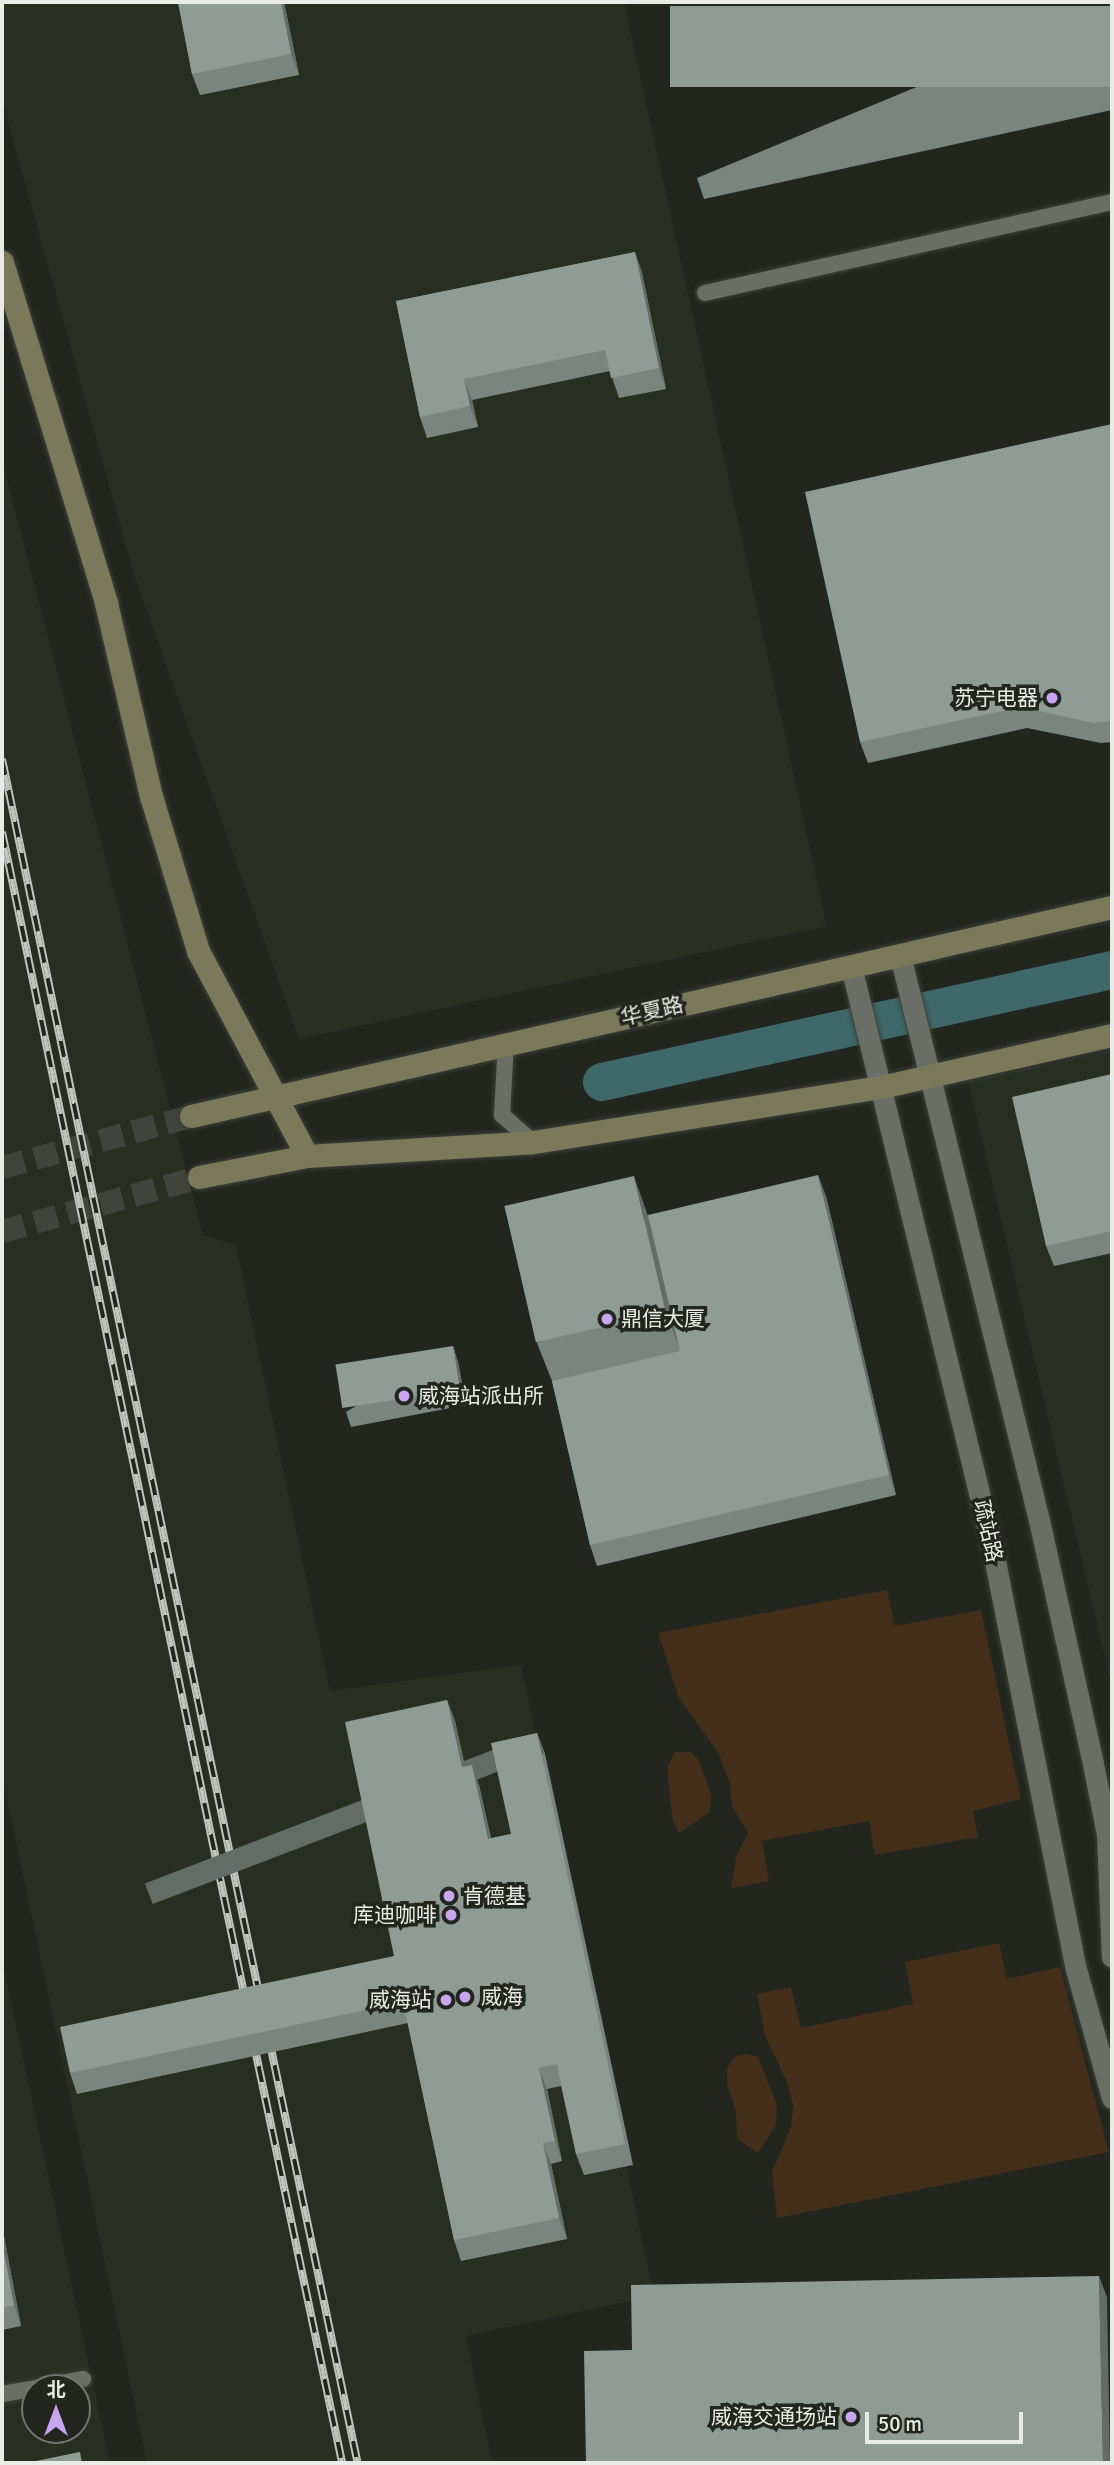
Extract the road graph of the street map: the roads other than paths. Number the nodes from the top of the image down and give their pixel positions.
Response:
1 (1112, 202) edge
2 (2, 262) edge
3 (705, 293) dead end
4 (1112, 906) edge
5 (902, 964) junction
6 (853, 975) junction
7 (1112, 1035) edge
8 (506, 1043) junction
9 (930, 1066) junction
10 (879, 1077) junction
11 (274, 1099) junction
12 (191, 1115) tunnel mouth
13 (533, 1142) junction
14 (307, 1156) junction
15 (199, 1177) tunnel mouth
16 (1093, 1764) junction
17 (1112, 1814) edge
18 (1112, 1957) edge
19 (1112, 2098) edge
20 (21, 2391) edge
21 (2, 2394) edge

1 - 3 street
2 - 11 main road
4 - 5 main road, 华夏路
5 - 6 main road, 华夏路
5 - 9 street
6 - 8 main road, 华夏路
6 - 10 street, 疏站路
7 - 9 main road
8 - 11 main road, 华夏路
8 - 13 street
9 - 10 main road
9 - 16 street
10 - 13 main road
10 - 19 street, 疏站路
11 - 12 main road, 华夏路
11 - 14 main road
13 - 14 main road
14 - 15 main road
16 - 17 street
16 - 18 street
20 - 21 street

